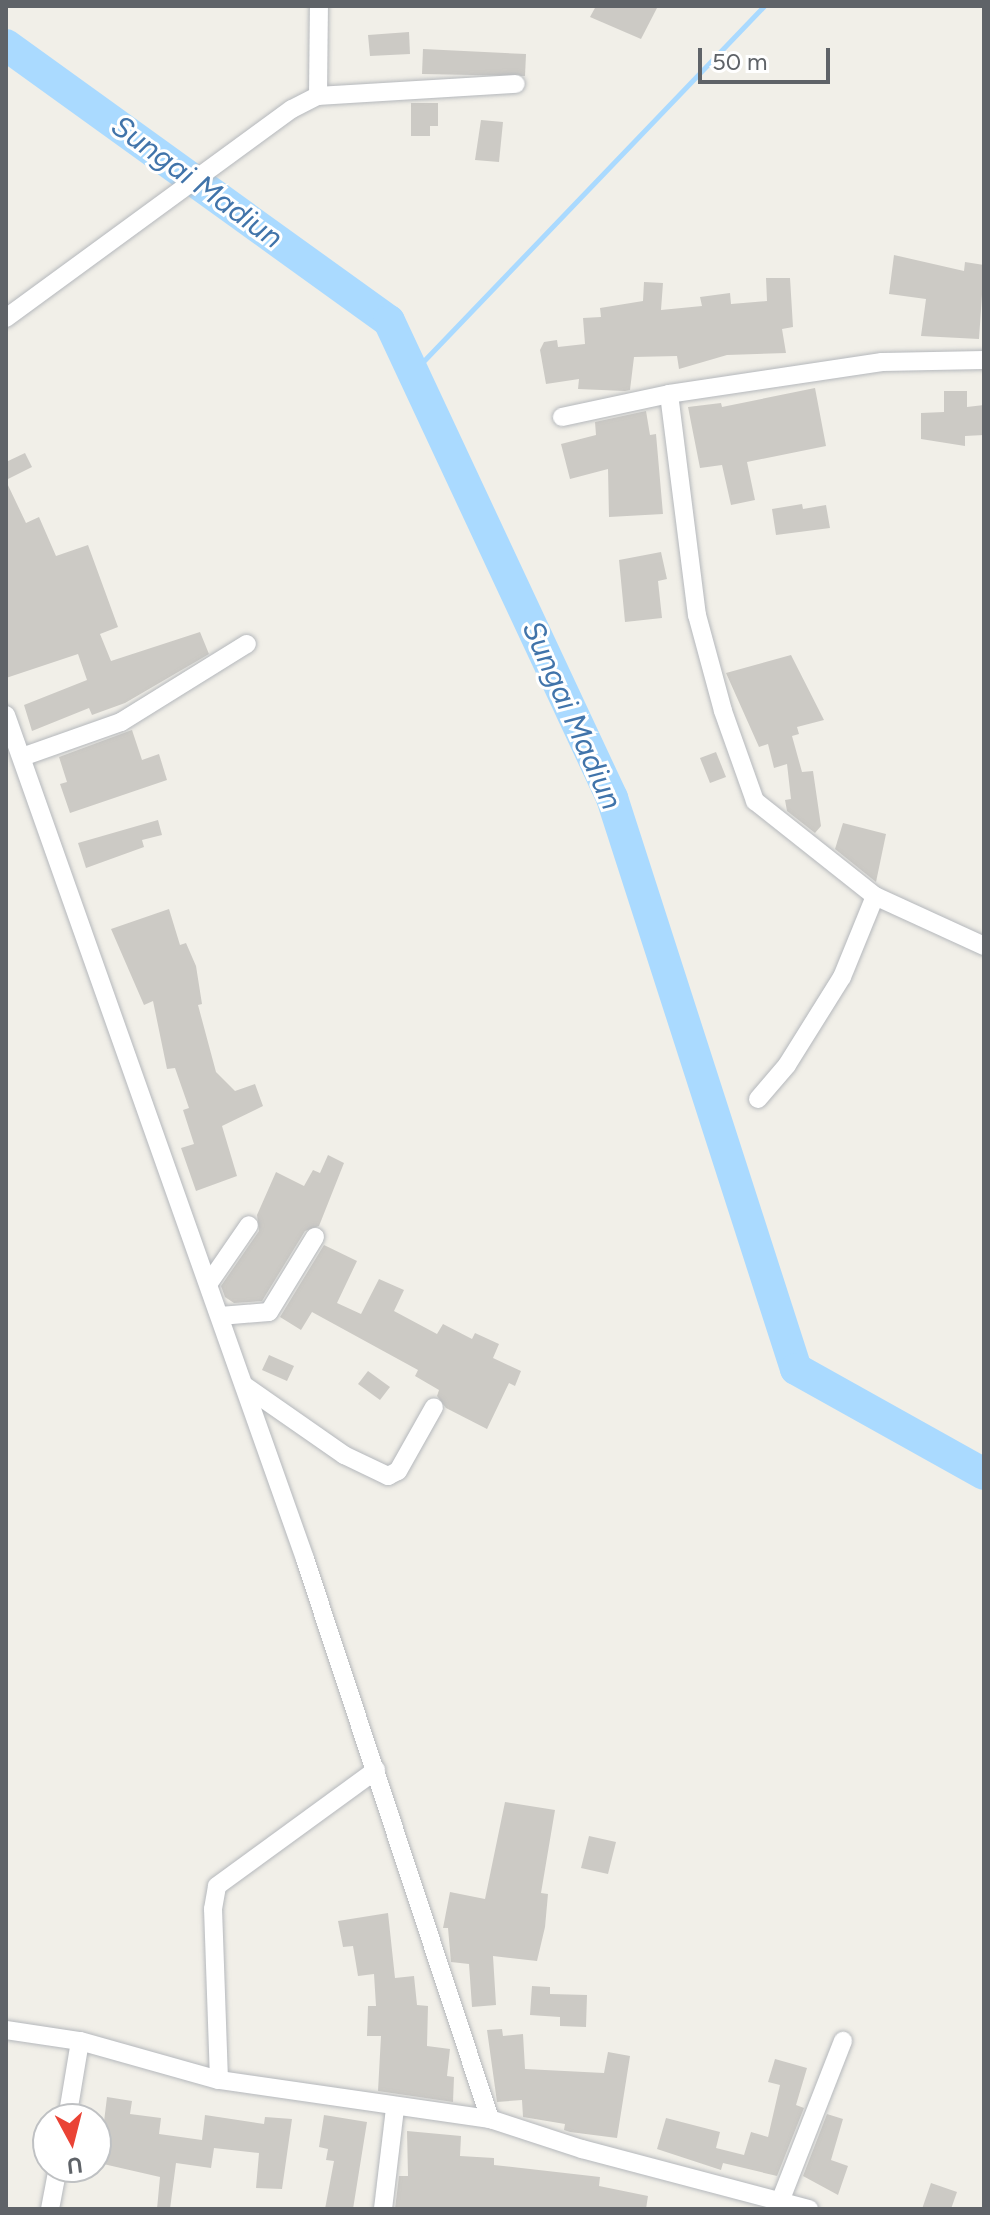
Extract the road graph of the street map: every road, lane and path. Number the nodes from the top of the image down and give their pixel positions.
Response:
1 (319, 6) edge
2 (516, 84) dead end
3 (318, 96) junction
4 (6, 318) edge
5 (984, 360) edge
6 (669, 394) junction
7 (562, 417) dead end
8 (247, 644) dead end
9 (6, 715) edge
10 (22, 757) junction
11 (875, 896) junction
12 (984, 946) edge
13 (758, 1099) dead end
14 (249, 1225) dead end
15 (315, 1237) dead end
16 (209, 1283) junction
17 (220, 1316) junction
18 (245, 1386) junction
19 (434, 1407) dead end
20 (376, 1770) junction
21 (6, 2030) edge
22 (80, 2041) junction
23 (843, 2041) dead end
24 (219, 2080) junction
25 (70, 2103) edge
26 (395, 2109) junction
27 (490, 2119) junction
28 (55, 2183) edge
29 (781, 2199) junction
30 (50, 2209) edge
31 (383, 2209) edge
32 (809, 2209) edge

1 - 3 street
2 - 3 street
3 - 4 street
5 - 6 street
6 - 7 street
6 - 11 street
8 - 10 street
9 - 10 street
10 - 16 street
11 - 12 street
11 - 13 street
14 - 16 street
15 - 17 street
16 - 17 street
17 - 18 street
18 - 19 street
18 - 20 street
20 - 24 street
20 - 27 street
21 - 22 street
22 - 24 street
22 - 25 street
23 - 29 street
24 - 26 street
26 - 27 street
26 - 31 street
27 - 29 street
28 - 30 street
29 - 32 street

